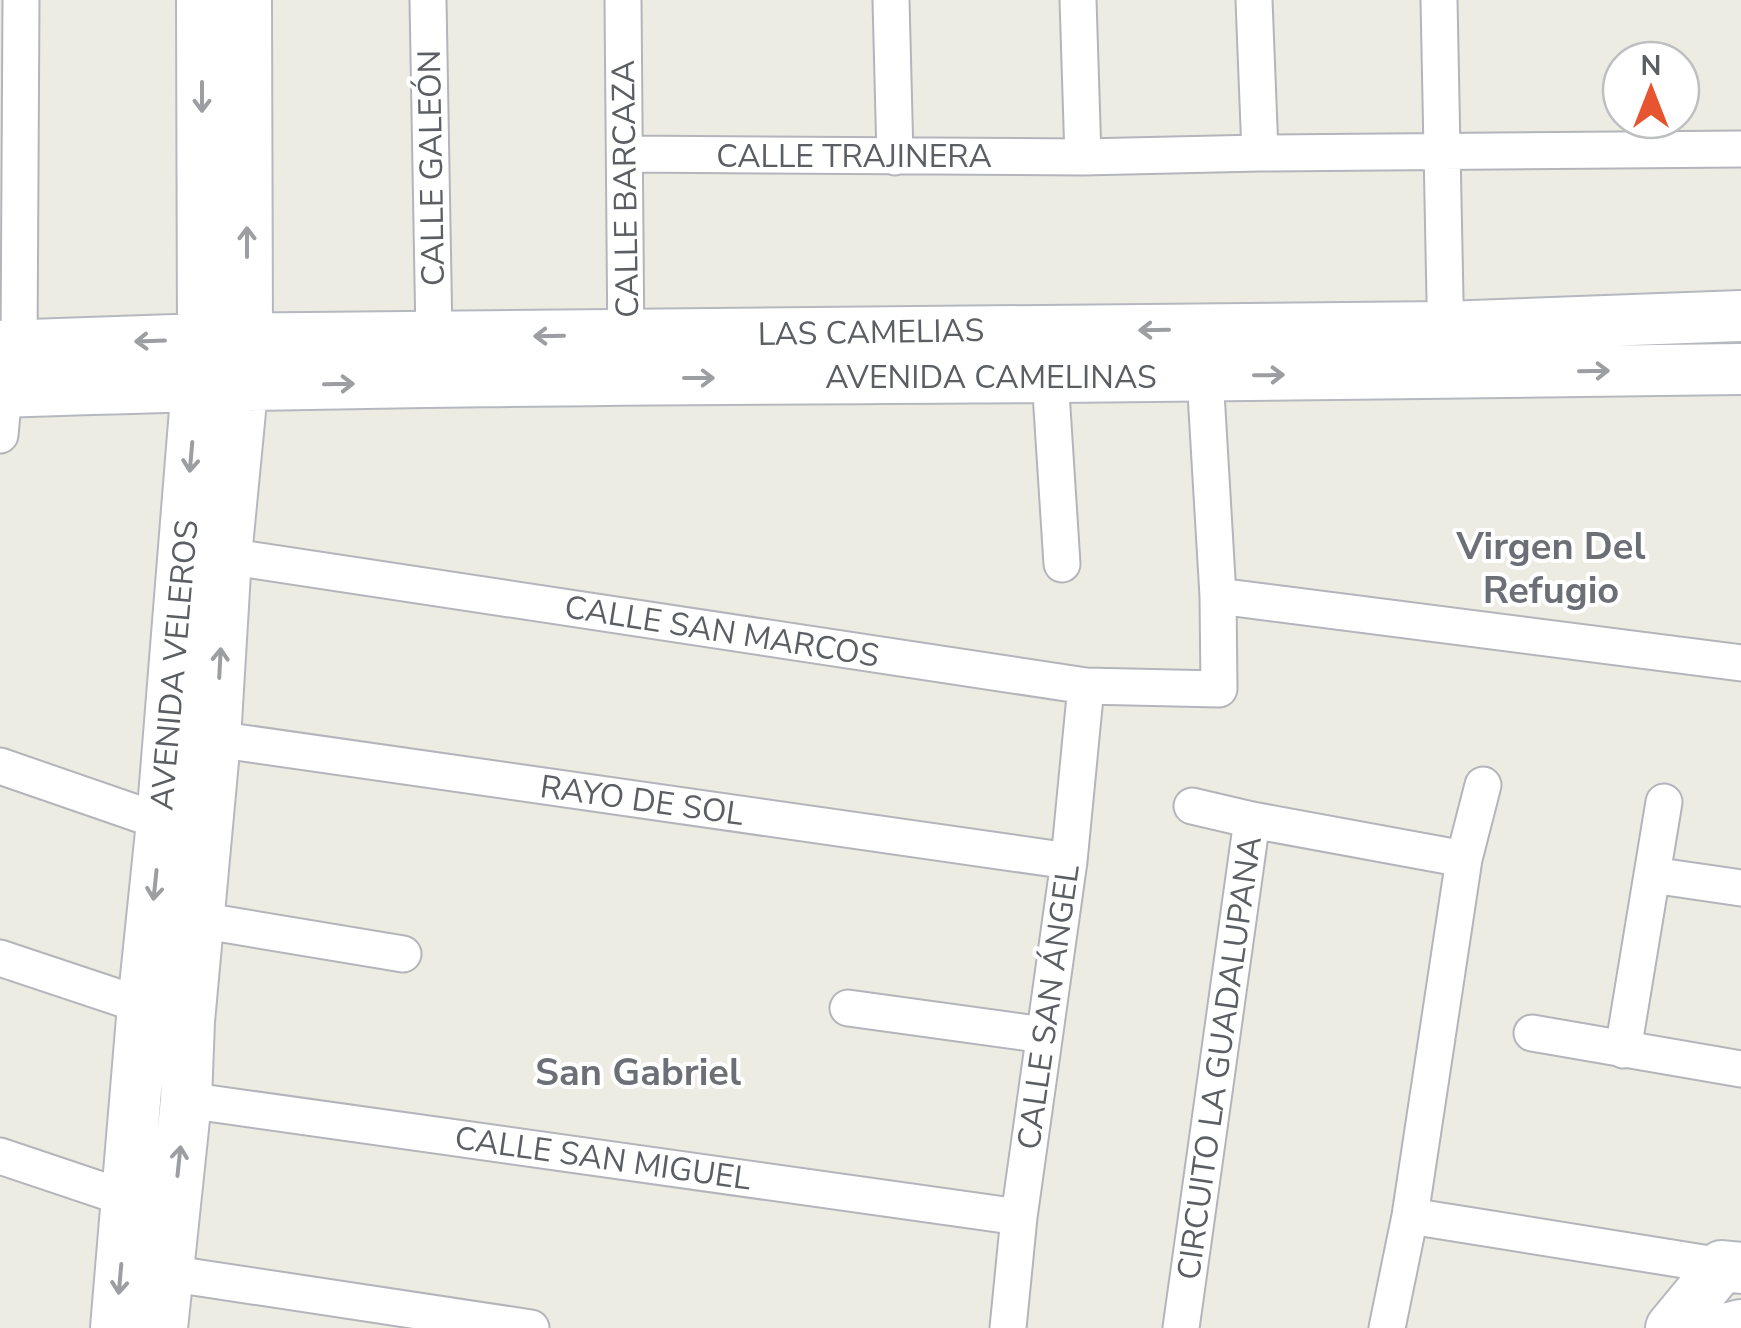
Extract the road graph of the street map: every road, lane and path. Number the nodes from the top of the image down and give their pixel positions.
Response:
1 (21, 0) edge
2 (202, 0) edge
3 (246, 0) edge
4 (428, 0) edge
5 (623, 0) edge
6 (891, 0) edge
7 (1078, 0) edge
8 (1254, 0) edge
9 (1439, 0) edge
10 (1741, 149) edge
11 (1441, 151) junction
12 (1260, 153) junction
13 (625, 154) junction
14 (895, 157) junction
15 (1083, 157) junction
16 (1741, 316) edge
17 (434, 337) junction
18 (1446, 350) junction
19 (626, 357) junction
20 (222, 362) junction
21 (1741, 369) edge
22 (1206, 376) junction
23 (1050, 377) junction
24 (5, 382) edge
25 (226, 556) junction
26 (1062, 564) dead end
27 (1218, 596) junction
28 (1741, 663) edge
29 (1086, 686) junction
30 (215, 739) junction
31 (0, 766) edge
32 (1483, 785) dead end
33 (1664, 802) dead end
34 (1192, 806) dead end
35 (1252, 820) junction
36 (162, 822) junction
37 (1464, 859) junction
38 (1069, 861) junction
39 (1652, 876) junction
40 (1741, 888) edge
41 (198, 920) junction
42 (403, 954) dead end
43 (0, 958) edge
44 (142, 1006) junction
45 (848, 1008) dead end
46 (189, 1021) junction
47 (1532, 1033) dead end
48 (1044, 1035) junction
49 (1622, 1050) junction
50 (1741, 1069) edge
51 (186, 1100) junction
52 (0, 1156) edge
53 (128, 1198) junction
54 (1410, 1216) junction
55 (1019, 1217) junction
56 (1732, 1267) edge
57 (167, 1273) junction
58 (1741, 1324) edge
59 (116, 1328) edge
60 (162, 1328) edge
61 (531, 1328) edge
62 (1008, 1328) edge
63 (1181, 1328) edge
64 (1387, 1328) edge
65 (1671, 1328) edge
66 (1729, 1328) edge

1 - 24 street
2 -> 20 street, AVENIDA VELEROS
20 -> 3 street, AVENIDA VELEROS
4 - 17 street, CALLE GALEÓN
5 - 13 street, CALLE BARCAZA
6 - 14 street
7 - 15 street
8 - 12 street
9 - 11 street
10 - 11 street, CALLE TRAJINERA
11 - 12 street, CALLE TRAJINERA
11 - 18 street
12 - 15 street, CALLE TRAJINERA
13 - 14 street, CALLE TRAJINERA
13 - 19 street, CALLE BARCAZA
14 - 15 street, CALLE TRAJINERA
16 - 18 street, LAS CAMELIAS
19 -> 17 street, LAS CAMELIAS
17 - 20 street, LAS CAMELIAS
18 -> 19 street, LAS CAMELIAS
18 -> 21 street, AVENIDA CAMELINAS
22 -> 18 street, AVENIDA CAMELINAS
20 -> 19 street, AVENIDA CAMELINAS
19 -> 23 street, AVENIDA CAMELINAS
20 - 24 street, LAS CAMELIAS
20 - 25 street, AVENIDA VELEROS
20 -> 36 street, AVENIDA VELEROS
22 - 23 street, AVENIDA CAMELINAS
22 - 27 street
23 - 26 street
25 - 29 street, CALLE SAN MARCOS
30 -> 25 street, AVENIDA VELEROS
27 - 28 street
27 - 29 street, CALLE SAN MARCOS
29 - 38 street, CALLE SAN ÁNGEL
30 - 38 street, RAYO DE SOL
30 - 41 street, AVENIDA VELEROS
31 - 36 street
32 - 37 street
33 - 39 street
34 - 35 street
35 - 37 street, CIRCUITO LA GUADALUPANA
35 - 63 street, CIRCUITO LA GUADALUPANA
36 -> 44 street, AVENIDA VELEROS
37 - 54 street
38 - 48 street, CALLE SAN ÁNGEL
39 - 40 street
39 - 49 street
41 - 42 street
41 - 46 street, AVENIDA VELEROS
43 - 44 street
44 - 46 street
44 - 53 street, AVENIDA VELEROS
45 - 48 street
46 - 51 street, AVENIDA VELEROS
47 - 49 street
48 - 55 street, CALLE SAN ÁNGEL
49 - 50 street
51 - 55 street, CALLE SAN MIGUEL
57 -> 51 street, AVENIDA VELEROS
52 - 53 street
53 -> 59 street, AVENIDA VELEROS
54 - 56 street
54 - 64 street
55 - 62 street, CALLE SAN ÁNGEL
56 - 65 street
57 - 60 street, AVENIDA VELEROS
57 - 61 street
58 - 66 street

